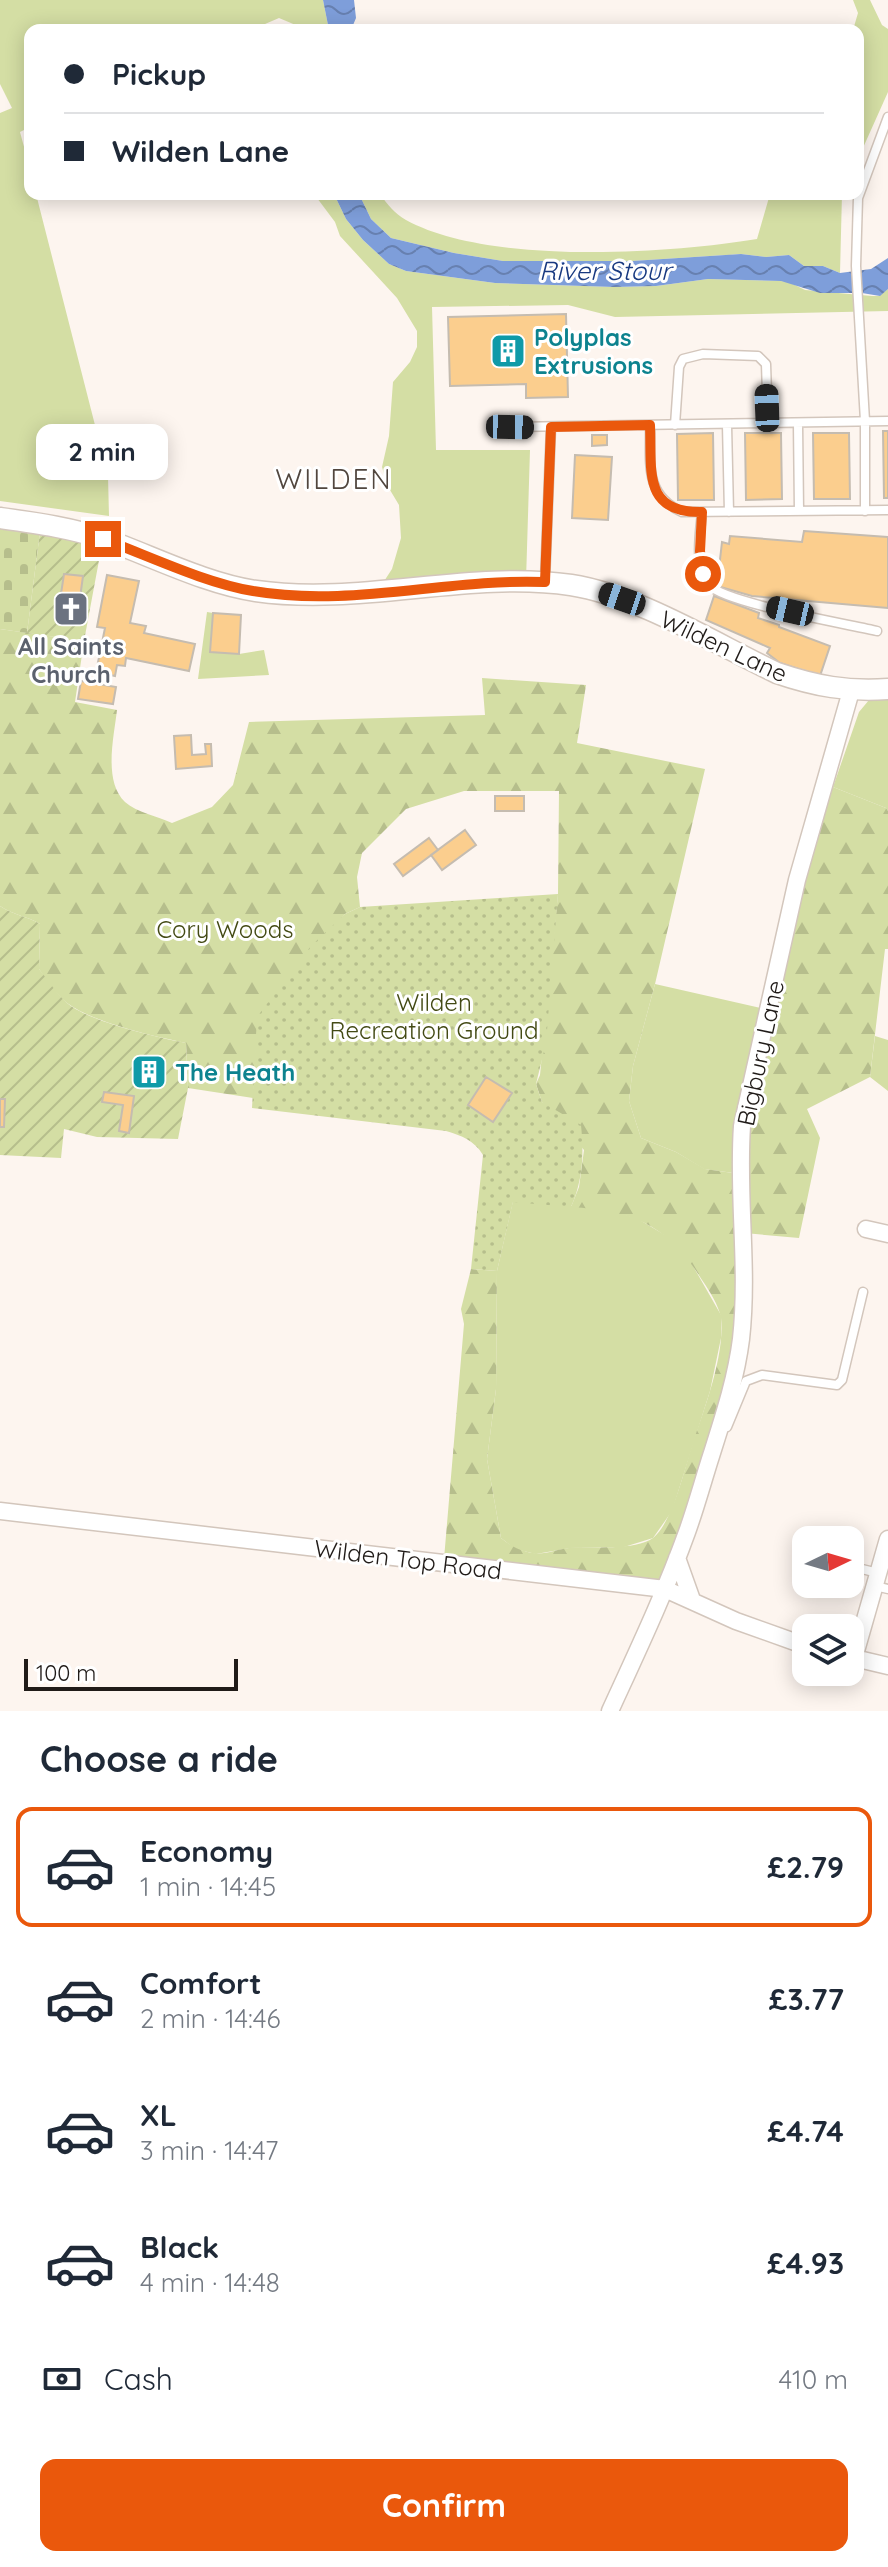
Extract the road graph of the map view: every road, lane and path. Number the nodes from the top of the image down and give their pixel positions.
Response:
1 (888, 117) edge
2 (864, 182) edge
3 (858, 200) edge
4 (865, 421) junction
5 (888, 421) edge
6 (768, 424) junction
7 (798, 424) junction
8 (650, 425) junction
9 (675, 425) junction
10 (727, 425) junction
11 (510, 427) dead end
12 (551, 427) junction
13 (888, 510) edge
14 (799, 511) junction
15 (865, 511) junction
16 (702, 512) junction
17 (729, 512) junction
18 (0, 518) edge
19 (545, 582) junction
20 (877, 631) dead end
21 (888, 689) edge
22 (851, 691) junction
23 (866, 1229) dead end
24 (888, 1234) edge
25 (863, 1292) dead end
26 (718, 1432) junction
27 (0, 1511) edge
28 (888, 1539) edge
29 (677, 1558) junction
30 (880, 1582) edge
31 (665, 1589) junction
32 (692, 1600) junction
33 (864, 1625) edge
34 (792, 1641) edge
35 (864, 1661) edge
36 (888, 1666) edge
37 (610, 1711) edge

1 - 2 lane
3 - 4 lane
4 - 5 lane
4 - 7 lane
4 - 15 lane
6 - 7 lane
6 - 9 lane
6 - 10 lane
7 - 14 lane
8 - 9 lane
8 - 12 lane
8 - 16 lane
9 - 10 lane
10 - 17 lane
11 - 12 lane
12 - 19 lane
13 - 15 lane
14 - 15 lane
14 - 17 lane
16 - 17 lane
16 - 20 lane
18 - 19 street, Wilden Lane
19 - 22 street, Wilden Lane
21 - 22 street, Wilden Lane
22 - 26 street, Bigbury Lane
23 - 24 street
25 - 26 lane
26 - 29 street, Bigbury Lane
27 - 31 street, Wilden Top Road
28 - 30 street
29 - 31 street, Bigbury Lane
29 - 32 street
30 - 33 street
31 - 32 street, Wilden Top Road
31 - 37 street, Bigbury Lane
32 - 34 street, Wilden Top Road
35 - 36 street

